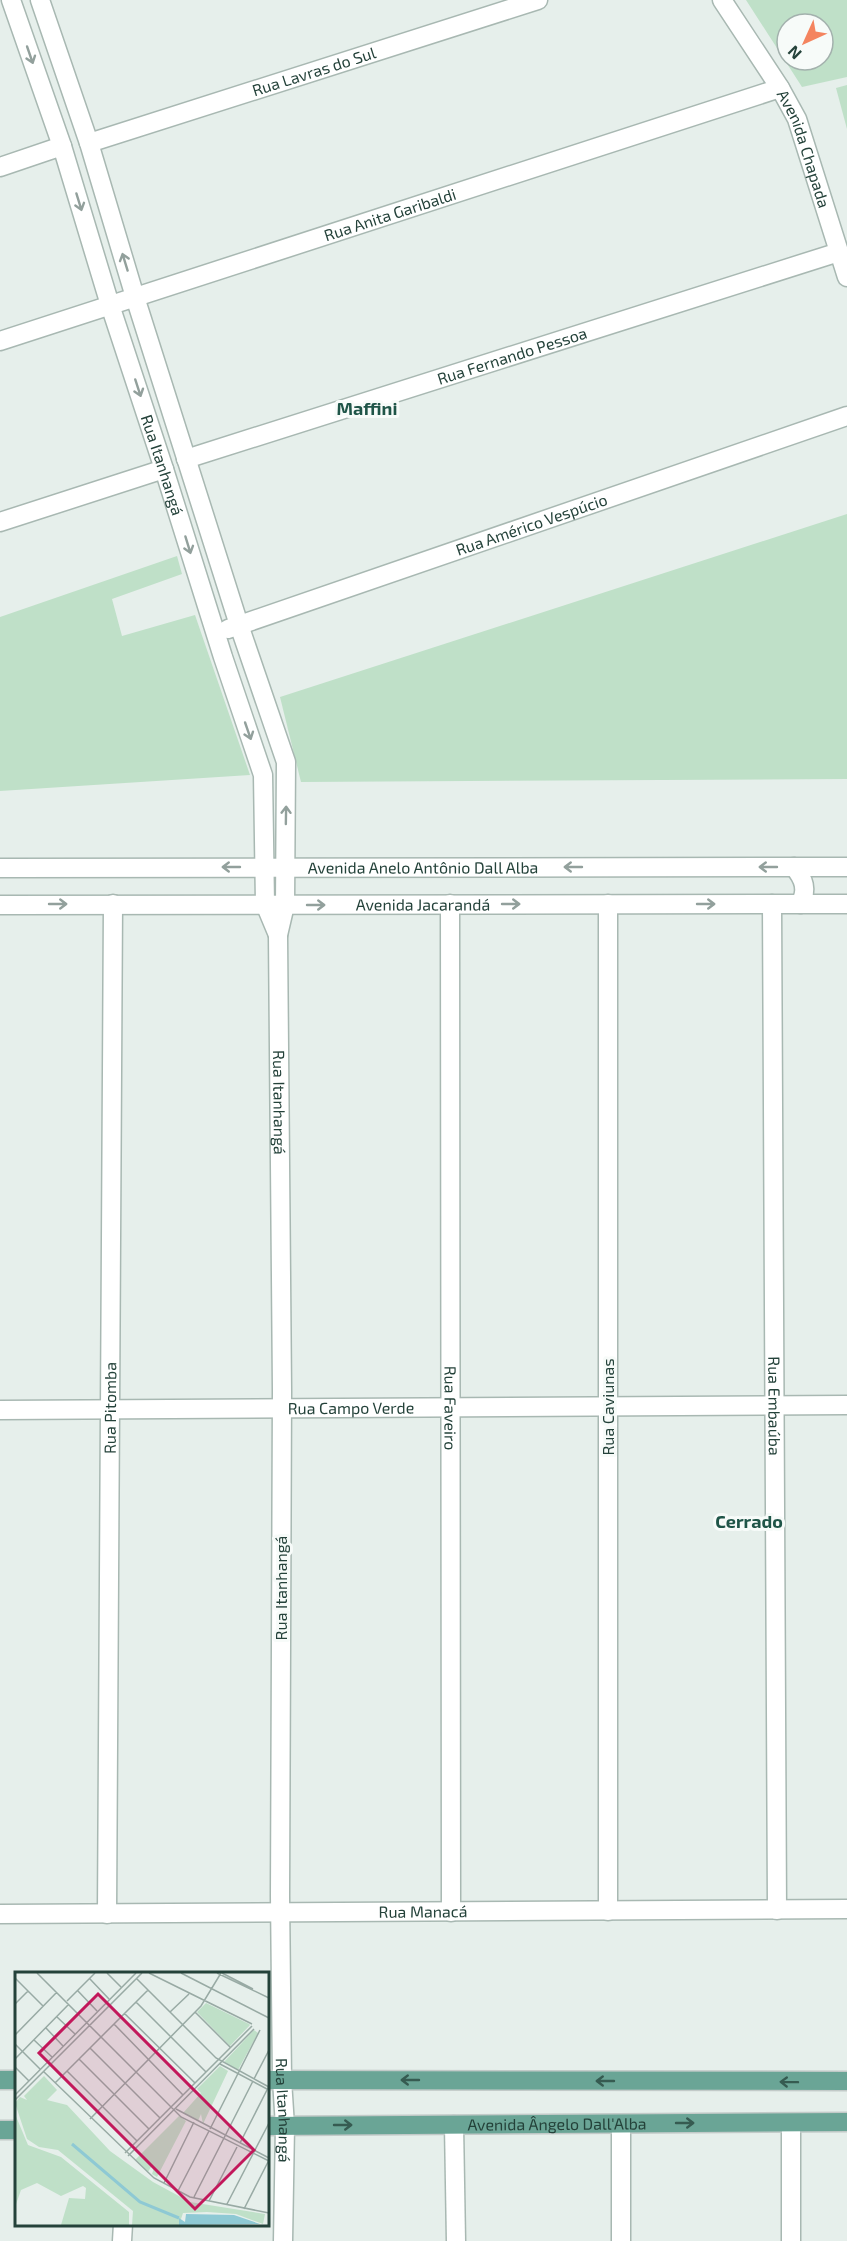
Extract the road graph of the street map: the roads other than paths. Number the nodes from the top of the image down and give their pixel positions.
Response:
1 (11, 0) edge
2 (40, 0) edge
3 (537, 0) edge
4 (722, 0) edge
5 (780, 88) junction
6 (89, 143) junction
7 (62, 146) junction
8 (0, 166) edge
9 (839, 252) junction
10 (847, 277) edge
11 (135, 297) junction
12 (110, 305) junction
13 (0, 341) edge
14 (847, 416) edge
15 (186, 459) junction
16 (164, 470) junction
17 (0, 522) edge
18 (239, 625) junction
19 (215, 633) junction
20 (265, 867) junction
21 (285, 867) junction
22 (794, 867) junction
23 (847, 867) edge
24 (0, 868) edge
25 (0, 904) edge
26 (113, 904) junction
27 (265, 904) junction
28 (450, 904) junction
29 (608, 904) junction
30 (772, 904) junction
31 (800, 904) junction
32 (847, 904) edge
33 (285, 905) junction
34 (278, 936) junction
35 (775, 1405) junction
36 (847, 1405) edge
37 (608, 1406) junction
38 (450, 1407) junction
39 (282, 1408) junction
40 (110, 1409) junction
41 (0, 1410) edge
42 (777, 1910) junction
43 (847, 1910) edge
44 (608, 1911) junction
45 (451, 1912) junction
46 (280, 1913) junction
47 (0, 1914) edge
48 (107, 1914) junction
49 (274, 2080) edge
50 (847, 2081) edge
51 (847, 2122) edge
52 (791, 2123) junction
53 (621, 2124) junction
54 (454, 2125) junction
55 (276, 2126) edge
56 (123, 2226) edge
57 (122, 2241) edge
58 (283, 2241) edge
59 (456, 2241) edge
60 (621, 2241) edge
61 (791, 2241) edge

1 -> 7 street, Rua Itanhangá
2 - 6 street, Rua Itanhangá
3 - 6 street, Rua Lavras do Sul
4 - 5 street, Avenida Chapada
5 - 9 street, Avenida Chapada
5 - 11 street, Rua Anita Garibaldi
11 -> 6 street, Rua Itanhangá
7 - 8 street
7 -> 12 street, Rua Itanhangá
9 - 10 street, Avenida Chapada
9 - 15 street, Rua Fernando Pessoa
11 - 12 street, Rua Anita Garibaldi
11 - 15 street, Rua Itanhangá
12 - 13 street, Rua Anita Garibaldi
12 -> 16 street, Rua Itanhangá
14 - 18 street, Rua Américo Vespúcio
15 - 18 street, Rua Itanhangá
16 - 17 street
16 -> 19 street, Rua Itanhangá
18 - 19 street, Rua Américo Vespúcio
21 -> 18 street, Rua Itanhangá
19 -> 20 street, Rua Itanhangá
20 - 21 street, Avenida Anelo Antônio Dall Alba
20 -> 24 street, Avenida Anelo Antônio Dall Alba
20 - 27 street, Rua Itanhangá
22 -> 21 street, Avenida Anelo Antônio Dall Alba
21 - 33 street, Rua Itanhangá
22 - 23 street, Avenida Anelo Antônio Dall Alba
22 - 31 street
25 -> 26 street, Avenida Jacarandá
26 - 27 street, Avenida Jacarandá
26 - 40 street, Rua Pitomba
27 - 33 street, Avenida Jacarandá
27 - 34 street, Rua Itanhangá
28 -> 29 street, Avenida Jacarandá
33 -> 28 street, Avenida Jacarandá
28 - 38 street, Rua Faveiro
29 -> 30 street, Avenida Jacarandá
29 - 37 street, Rua Caviunas
30 - 31 street, Avenida Jacarandá
30 - 35 street, Rua Embaúba
31 - 32 street, Avenida Jacarandá
33 - 34 street, Rua Itanhangá
34 - 39 street, Rua Itanhangá
35 - 36 street, Rua Campo Verde
35 - 37 street, Rua Campo Verde
35 - 42 street, Rua Embaúba
37 - 38 street, Rua Campo Verde
37 - 44 street, Rua Caviunas
38 - 39 street, Rua Campo Verde
38 - 45 street, Rua Faveiro
39 - 40 street, Rua Campo Verde
39 - 46 street, Rua Itanhangá
40 - 41 street, Rua Campo Verde
40 - 48 street, Rua Pitomba
42 - 43 street, Rua Manacá
42 - 44 street, Rua Manacá
44 - 45 street, Rua Manacá
45 - 46 street, Rua Manacá
46 - 48 street, Rua Manacá
46 - 49 street, Rua Itanhangá
47 - 48 street, Rua Manacá
50 -> 49 main road
49 - 55 street, Rua Itanhangá
51 - 52 main road, Avenida Ângelo Dall'Alba
53 -> 52 main road, Avenida Ângelo Dall'Alba
52 - 61 street
53 - 54 main road, Avenida Ângelo Dall'Alba
53 - 60 street
55 -> 54 main road, Avenida Ângelo Dall'Alba
54 - 59 street
55 - 58 street, Rua Itanhangá
56 - 57 street

